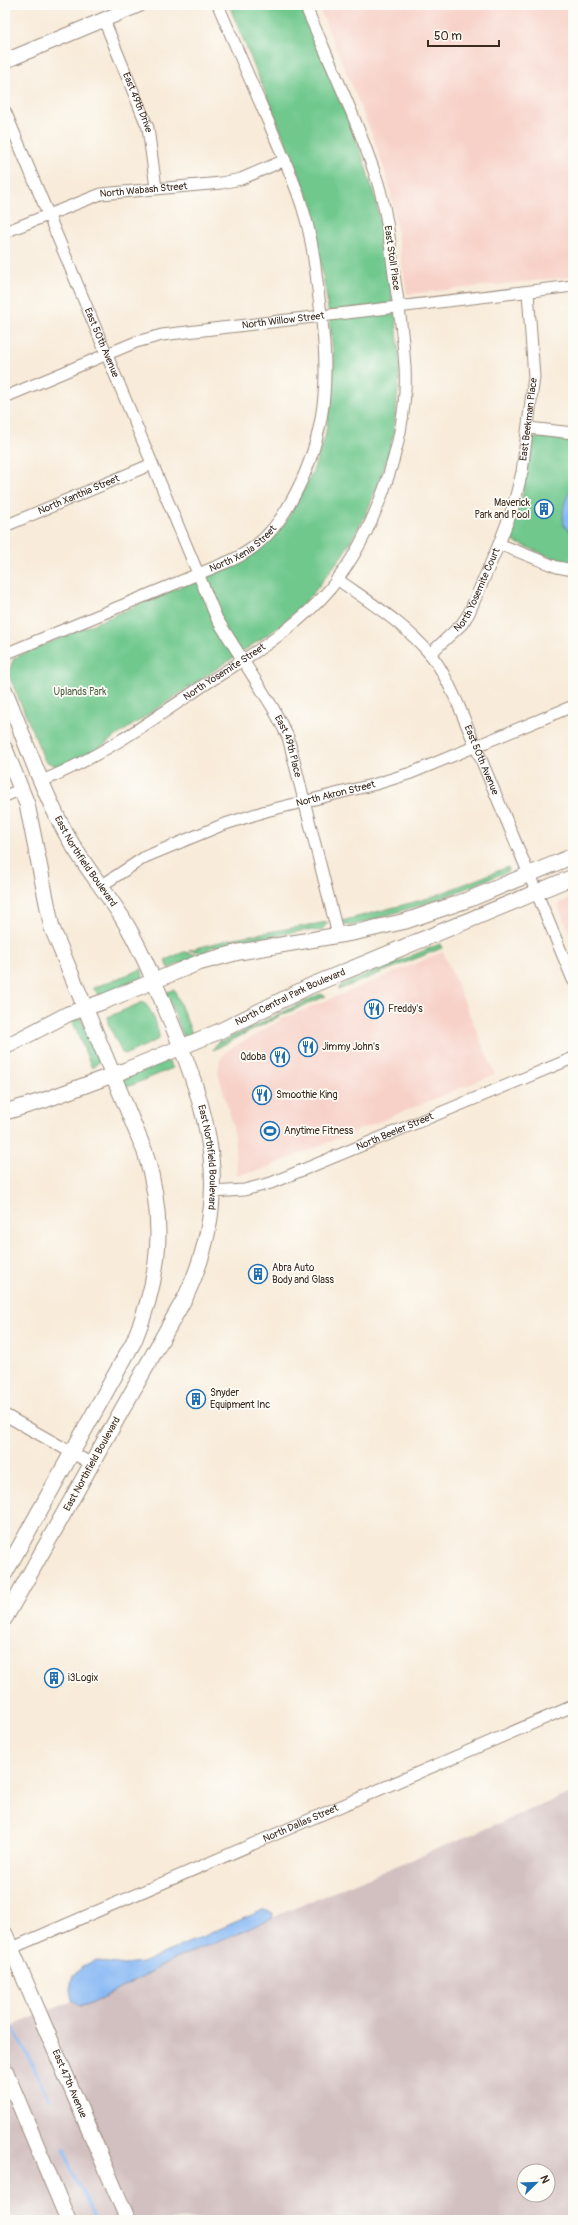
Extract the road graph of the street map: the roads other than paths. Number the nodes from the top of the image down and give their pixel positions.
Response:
1 (139, 5) edge
2 (218, 5) edge
3 (305, 5) edge
4 (104, 20) junction
5 (5, 61) edge
6 (5, 111) edge
7 (285, 160) junction
8 (156, 188) junction
9 (48, 214) junction
10 (5, 232) edge
11 (573, 286) edge
12 (528, 292) junction
13 (399, 307) junction
14 (322, 317) junction
15 (106, 355) junction
16 (5, 397) edge
17 (528, 428) junction
18 (573, 433) edge
19 (152, 464) junction
20 (370, 521) joint
21 (5, 526) edge
22 (499, 544) junction
23 (573, 570) edge
24 (198, 574) junction
25 (337, 579) junction
26 (5, 654) edge
27 (430, 654) junction
28 (242, 660) junction
29 (5, 691) edge
30 (573, 706) edge
31 (475, 746) junction
32 (5, 749) edge
33 (42, 781) junction
34 (22, 789) junction
35 (5, 796) edge
36 (305, 802) junction
37 (573, 856) edge
38 (529, 874) junction
39 (573, 877) edge
40 (101, 886) junction
41 (536, 892) junction
42 (338, 935) junction
43 (573, 980) edge
44 (154, 981) junction
45 (85, 1008) junction
46 (5, 1047) edge
47 (181, 1048) junction
48 (573, 1058) edge
49 (113, 1075) junction
50 (5, 1112) edge
51 (212, 1192) junction
52 (5, 1415) edge
53 (72, 1452) junction
54 (92, 1464) junction
55 (5, 1573) edge
56 (5, 1618) edge
57 (573, 1706) edge
58 (5, 1934) edge
59 (8, 1949) edge
60 (5, 2070) edge
61 (68, 2220) edge
62 (128, 2220) edge

1 - 4 street
2 - 7 street
3 - 13 street, East Stoll Place
4 - 5 street
4 - 8 street, East 49th Drive
6 - 9 street, East 50th Avenue
7 - 8 street, North Wabash Street
7 - 14 street
8 - 9 street, North Wabash Street
9 - 10 street, North Wabash Street
9 - 15 street, East 50th Avenue
11 - 12 street, North Willow Street
12 - 13 street, North Willow Street
12 - 17 street, East Beekman Place
13 - 14 street, North Willow Street
13 - 20 street, East Stoll Place
14 - 15 street, North Willow Street
14 - 24 street, North Xenia Street
15 - 16 street, North Willow Street
15 - 19 street, East 50th Avenue
17 - 18 street
17 - 22 street, East Beekman Place
19 - 21 street, North Xanthia Street
19 - 24 street, East 50th Avenue
20 - 25 street, North Yosemite Street
22 - 23 street, North Yosemite Court
22 - 27 street, North Yosemite Court
24 - 26 street, North Xenia Street
24 - 28 street, East 49th Place
25 - 27 street, East 50th Avenue
25 - 28 street, North Yosemite Street
27 - 31 street, East 50th Avenue
28 - 33 street, North Yosemite Street
28 - 36 street, East 49th Place
29 - 33 main road, East Northfield Boulevard
30 - 31 street, North Akron Street
31 - 36 street, North Akron Street
31 - 38 street, East 50th Avenue
32 - 34 main road
33 - 40 main road, East Northfield Boulevard
34 - 35 street
34 - 45 main road
36 - 40 street, North Akron Street
36 - 42 street, East 49th Place
37 - 38 main road
38 - 41 street, East 50th Avenue
38 - 42 main road
39 - 41 main road, North Central Park Boulevard
40 - 44 main road, East Northfield Boulevard
41 - 43 street, East 50th Avenue
41 - 47 main road, North Central Park Boulevard
42 - 44 main road
44 - 45 main road
44 - 47 main road, East Northfield Boulevard
45 - 46 main road
45 - 49 main road
47 - 49 main road, North Central Park Boulevard
47 - 51 main road, East Northfield Boulevard
48 - 51 street, North Beeler Street
49 - 50 main road, North Central Park Boulevard
49 - 53 main road
51 - 54 main road, East Northfield Boulevard
52 - 53 street
53 - 54 street
53 - 55 main road
54 - 56 main road, East Northfield Boulevard
57 - 59 street, North Dallas Street
58 - 59 main road
59 - 62 main road, East 47th Avenue
60 - 61 main road

